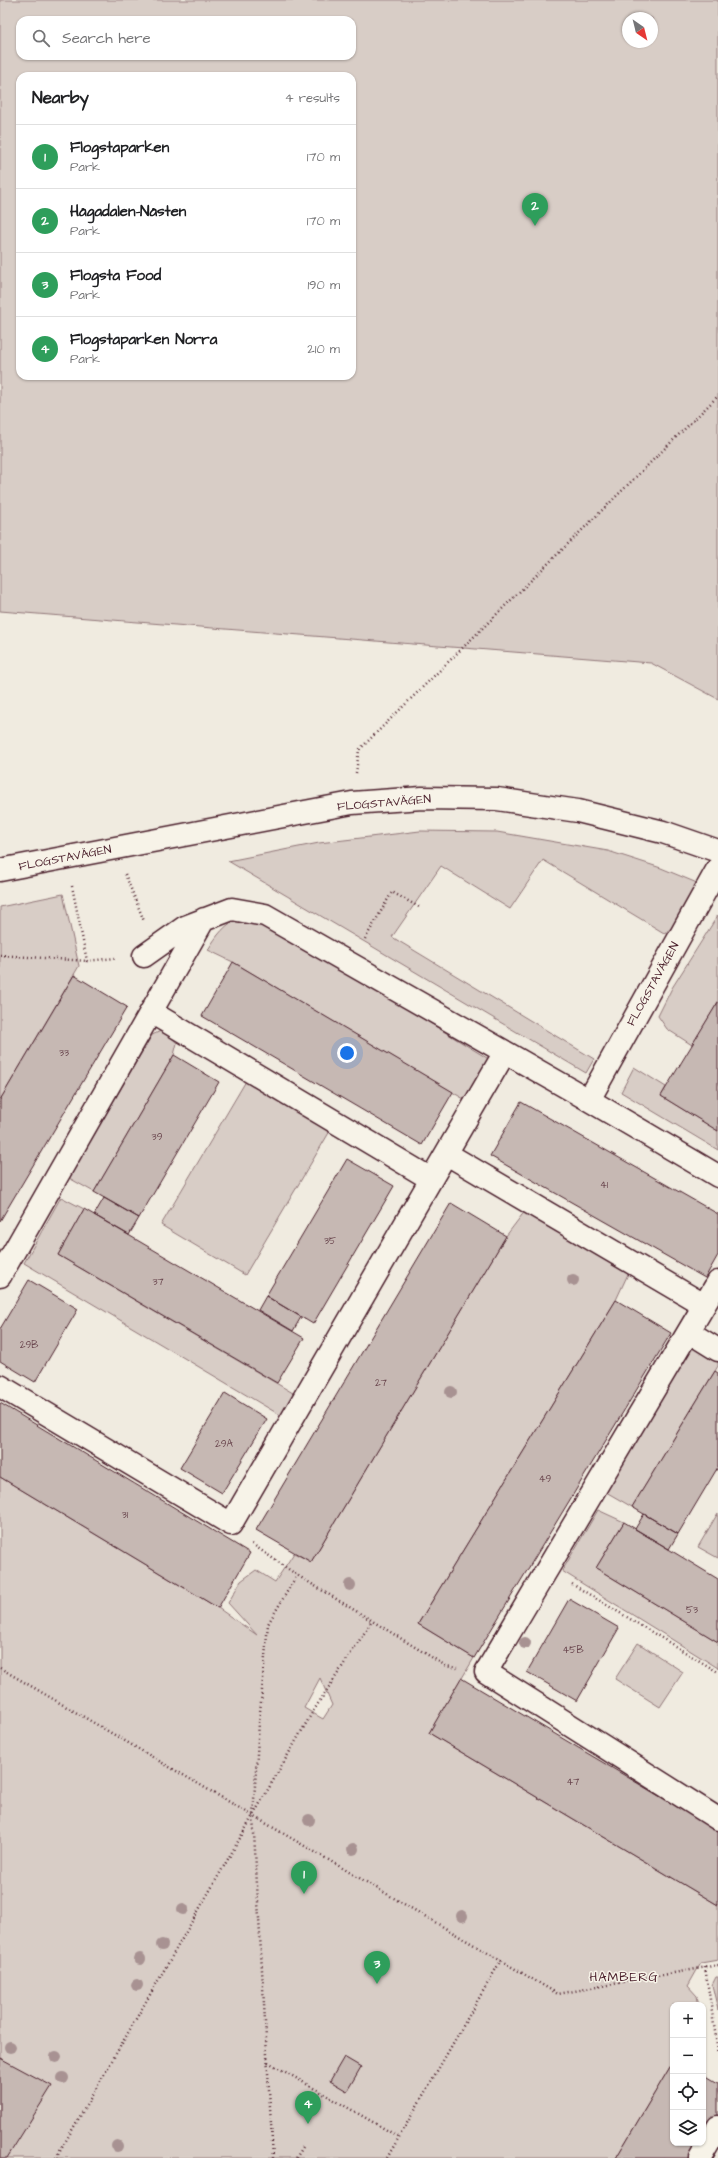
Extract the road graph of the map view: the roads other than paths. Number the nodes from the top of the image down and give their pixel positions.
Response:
1 (718, 851) edge
2 (718, 868) edge
3 (0, 870) edge
4 (204, 919) junction
5 (144, 956) road end
6 (151, 1012) junction
7 (505, 1052) junction
8 (589, 1100) junction
9 (447, 1154) junction
10 (718, 1176) edge
11 (431, 1179) junction
12 (0, 1276) edge
13 (718, 1282) edge
14 (704, 1305) junction
15 (689, 1332) junction
16 (718, 1350) edge
17 (0, 1386) edge
18 (718, 1819) edge
19 (718, 2127) edge
20 (700, 2158) edge

1 - 3 street, FLOGSTAVÄGEN
2 - 8 street, FLOGSTAVÄGEN
4 - 5 street
4 - 6 street
4 - 7 street
6 - 11 street
6 - 12 street
7 - 8 street
7 - 9 street
8 - 10 street
9 - 11 street
9 - 14 street
11 - 17 street
13 - 14 street
14 - 15 street
15 - 16 street
15 - 18 street
19 - 20 street

